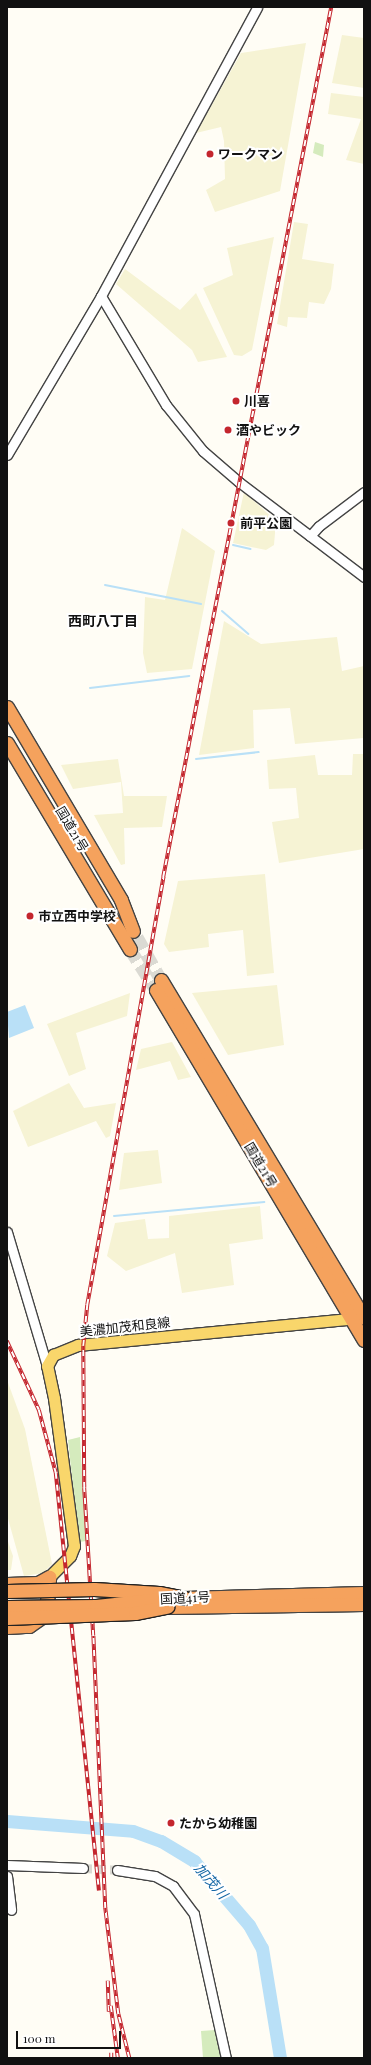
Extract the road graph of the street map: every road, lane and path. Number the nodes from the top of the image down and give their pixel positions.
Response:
1 (257, 7) edge
2 (101, 296) junction
3 (7, 455) edge
4 (364, 492) edge
5 (310, 536) junction
6 (364, 577) edge
7 (7, 707) edge
8 (7, 721) edge
9 (7, 743) edge
10 (7, 754) edge
11 (115, 921) junction
12 (133, 939) junction
13 (7, 1232) edge
14 (364, 1317) edge
15 (350, 1318) junction
16 (364, 1340) edge
17 (47, 1366) junction
18 (49, 1577) junction
19 (7, 1584) edge
20 (7, 1591) edge
21 (364, 1593) edge
22 (185, 1598) junction
23 (255, 1600) junction
24 (364, 1604) edge
25 (7, 1607) edge
26 (167, 1607) junction
27 (7, 1610) edge
28 (7, 1618) edge
29 (7, 1627) edge
30 (7, 1866) edge
31 (83, 1868) tunnel mouth
32 (117, 1870) tunnel mouth
33 (7, 1876) edge
34 (11, 1910) dead end
35 (226, 2058) edge

1 - 2 street
2 - 3 street
2 - 5 street
4 - 5 street
5 - 6 street
7 - 12 highway
8 - 12 highway, 国道21号
9 - 11 highway, 国道21号
10 - 11 highway
11 - 12 highway, 国道21号
13 - 17 street
14 - 15 main road, 美濃加茂和良線
14 - 15 highway, 国道21号
15 - 16 highway, 国道21号
15 - 17 main road, 美濃加茂和良線
17 - 18 main road
18 - 19 highway
18 - 29 highway
20 - 22 highway, bridge
21 - 23 highway, 国道41号
22 - 23 highway, 国道41号
22 - 25 highway, 国道41号, bridge
23 - 24 highway, 国道41号
23 - 26 highway, 国道41号
26 - 27 highway, 国道41号, bridge
26 - 28 highway, bridge
30 - 31 street
32 - 35 street
33 - 34 street

